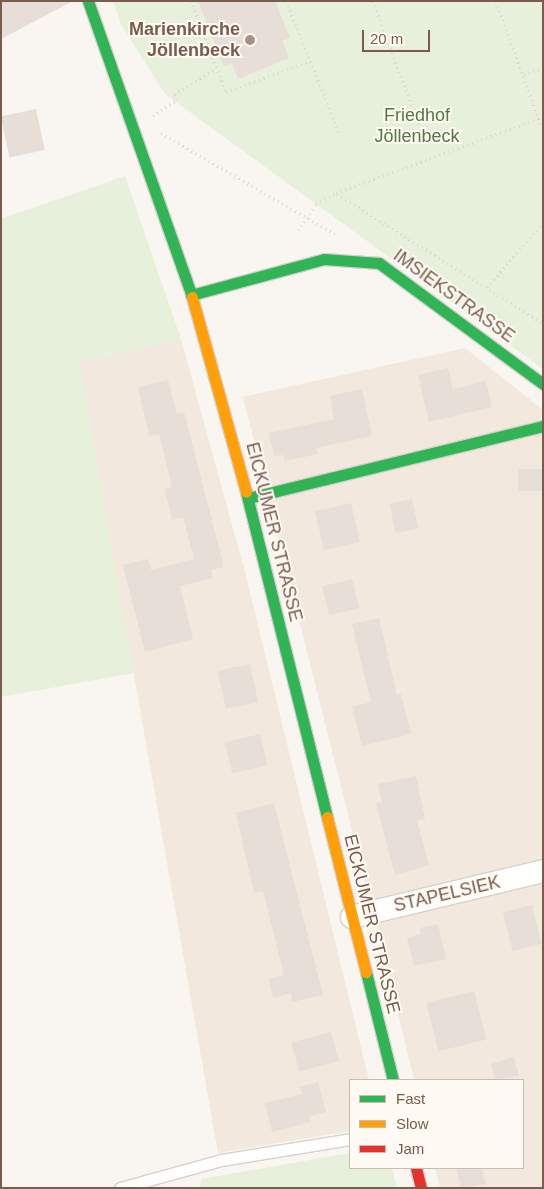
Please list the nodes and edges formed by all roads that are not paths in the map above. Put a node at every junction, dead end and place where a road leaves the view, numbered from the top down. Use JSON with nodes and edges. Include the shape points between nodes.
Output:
{"nodes":[{"id":1,"x":88,"y":1,"type":"edge"},
{"id":2,"x":191,"y":295,"type":"junction"},
{"id":3,"x":543,"y":384,"type":"edge"},
{"id":4,"x":543,"y":426,"type":"edge"},
{"id":5,"x":248,"y":498,"type":"junction"},
{"id":6,"x":543,"y":871,"type":"edge"},
{"id":7,"x":352,"y":917,"type":"junction"},
{"id":8,"x":393,"y":1079,"type":"edge"},
{"id":9,"x":349,"y":1139,"type":"edge"},
{"id":10,"x":416,"y":1169,"type":"edge"},
{"id":11,"x":120,"y":1188,"type":"edge"},
{"id":12,"x":421,"y":1188,"type":"edge"}],
"edges":[{"from":1,"to":2,"type":"main road","name":"EICKUMER STRASSE"},
{"from":2,"to":3,"type":"main road","name":"IMSIEKSTRASSE","via":[[324,259],[379,263]]},
{"from":2,"to":5,"type":"main road","name":"EICKUMER STRASSE"},
{"from":4,"to":5,"type":"main road"},
{"from":5,"to":7,"type":"main road","name":"EICKUMER STRASSE"},
{"from":6,"to":7,"type":"street","name":"STAPELSIEK"},
{"from":7,"to":8,"type":"main road","name":"EICKUMER STRASSE"},
{"from":9,"to":11,"type":"lane","via":[[221,1160]]},
{"from":10,"to":12,"type":"main road"}]}
